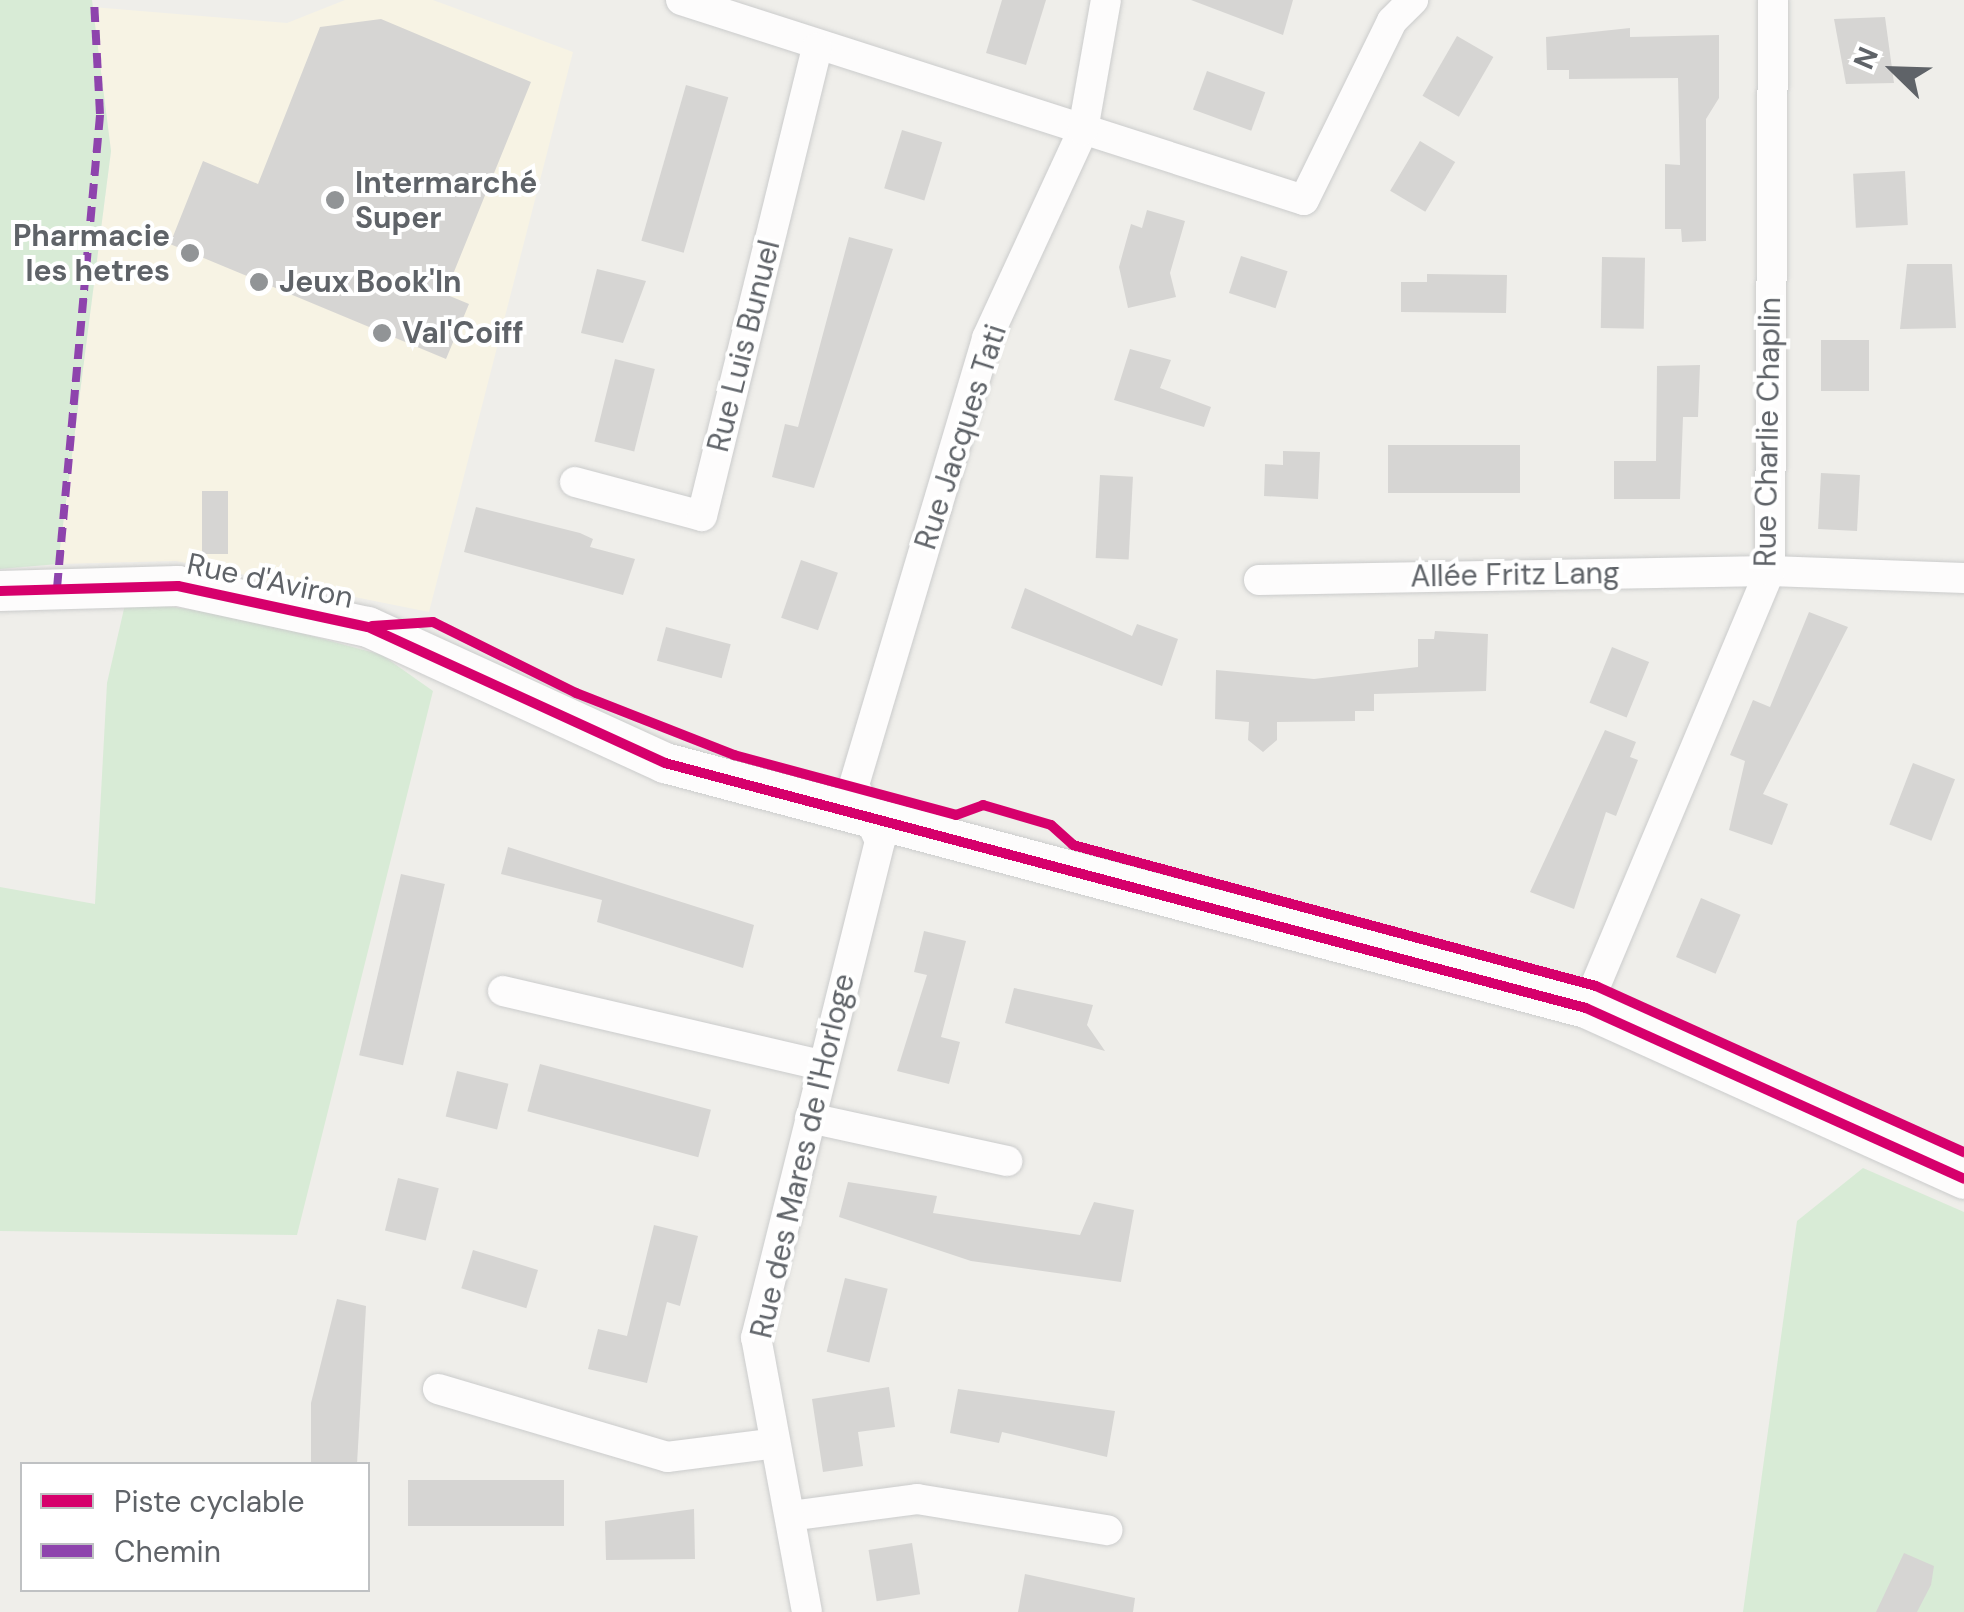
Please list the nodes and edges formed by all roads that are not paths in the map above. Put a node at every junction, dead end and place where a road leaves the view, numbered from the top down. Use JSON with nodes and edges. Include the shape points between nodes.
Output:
{"nodes":[{"id":1,"x":682,"y":0,"type":"edge"},
{"id":2,"x":1106,"y":0,"type":"edge"},
{"id":3,"x":1413,"y":0,"type":"edge"},
{"id":4,"x":1773,"y":0,"type":"edge"},
{"id":5,"x":817,"y":48,"type":"junction"},
{"id":6,"x":1083,"y":130,"type":"junction"},
{"id":7,"x":574,"y":482,"type":"dead end"},
{"id":8,"x":1770,"y":570,"type":"junction"},
{"id":9,"x":1964,"y":578,"type":"edge"},
{"id":10,"x":1259,"y":580,"type":"dead end"},
{"id":11,"x":14,"y":590,"type":"edge"},
{"id":12,"x":872,"y":820,"type":"junction"},
{"id":13,"x":502,"y":990,"type":"dead end"},
{"id":14,"x":1586,"y":1008,"type":"junction"},
{"id":15,"x":820,"y":1065,"type":"junction"},
{"id":16,"x":810,"y":1118,"type":"junction"},
{"id":17,"x":1008,"y":1161,"type":"dead end"},
{"id":18,"x":1964,"y":1179,"type":"edge"},
{"id":19,"x":438,"y":1389,"type":"dead end"},
{"id":20,"x":770,"y":1444,"type":"junction"},
{"id":21,"x":790,"y":1516,"type":"junction"},
{"id":22,"x":1106,"y":1530,"type":"dead end"},
{"id":23,"x":806,"y":1612,"type":"edge"}],
"edges":[{"from":1,"to":5,"type":"street"},
{"from":2,"to":6,"type":"street","name":"Rue Jacques Tati"},
{"from":3,"to":6,"type":"street","via":[[1392,20],[1304,200]]},
{"from":4,"to":8,"type":"street","name":"Rue Charlie Chaplin"},
{"from":5,"to":6,"type":"street"},
{"from":5,"to":7,"type":"street","name":"Rue Luis Bunuel","via":[[702,516]]},
{"from":6,"to":12,"type":"street","name":"Rue Jacques Tati","via":[[987,338],[857,773]]},
{"from":8,"to":9,"type":"street","name":"Allée Fritz Lang"},
{"from":8,"to":10,"type":"street","name":"Allée Fritz Lang"},
{"from":8,"to":14,"type":"street","name":"Rue Charlie Chaplin"},
{"from":11,"to":12,"type":"street","name":"Rue d'Aviron","via":[[126,582],[306,609],[368,627],[665,762]]},
{"from":12,"to":14,"type":"street","name":"Rue d'Aviron"},
{"from":12,"to":15,"type":"street","name":"Rue des Mares de l'Horloge","via":[[880,841]]},
{"from":13,"to":15,"type":"street"},
{"from":14,"to":18,"type":"street","name":"Rue d'Aviron"},
{"from":15,"to":16,"type":"street","name":"Rue des Mares de l'Horloge"},
{"from":16,"to":17,"type":"street"},
{"from":16,"to":20,"type":"street","name":"Rue des Mares de l'Horloge","via":[[756,1338]]},
{"from":19,"to":20,"type":"street","via":[[666,1456]]},
{"from":20,"to":21,"type":"street","name":"Rue des Mares de l'Horloge"},
{"from":21,"to":22,"type":"street","via":[[917,1499]]},
{"from":21,"to":23,"type":"street","name":"Rue des Mares de l'Horloge"}]}
